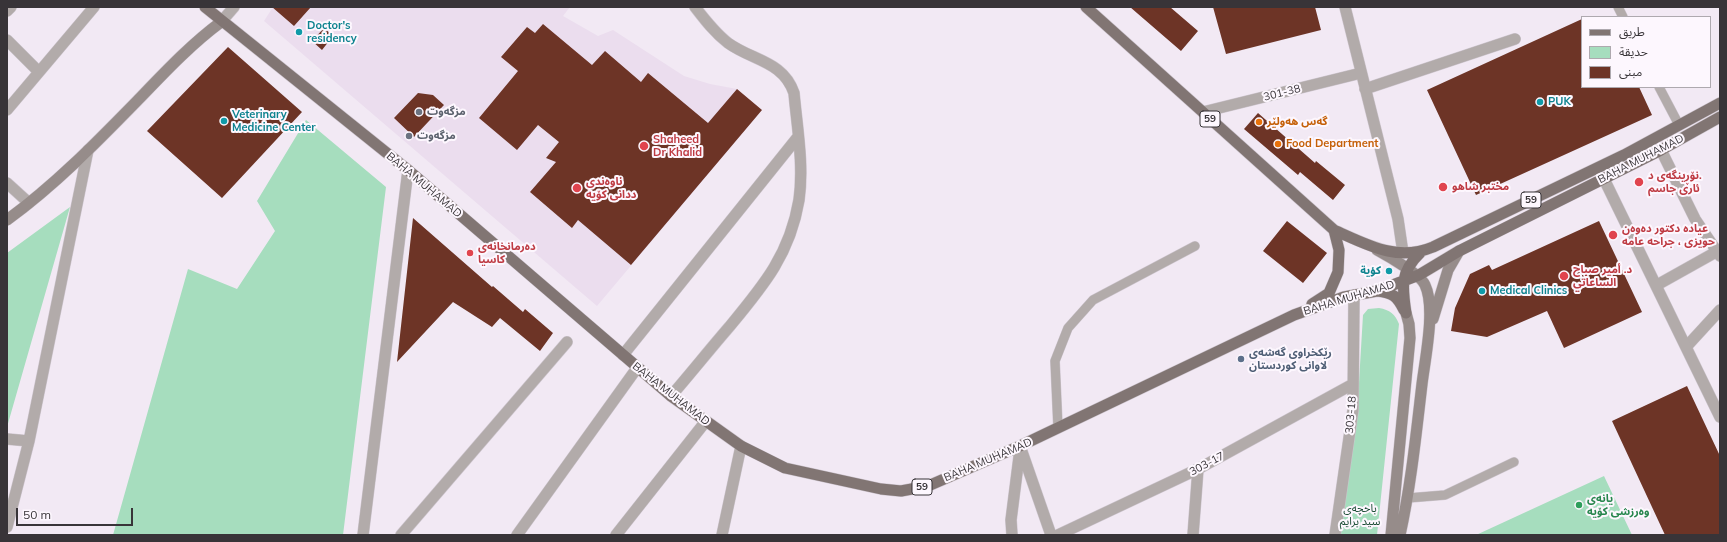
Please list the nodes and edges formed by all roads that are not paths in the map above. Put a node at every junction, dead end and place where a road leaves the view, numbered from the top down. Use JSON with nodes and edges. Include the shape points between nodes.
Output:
{"nodes":[{"id":1,"x":11,"y":7,"type":"edge"},
{"id":2,"x":94,"y":7,"type":"edge"},
{"id":3,"x":205,"y":7,"type":"edge"},
{"id":4,"x":234,"y":7,"type":"edge"},
{"id":5,"x":695,"y":7,"type":"edge"},
{"id":6,"x":1086,"y":7,"type":"edge"},
{"id":7,"x":1345,"y":7,"type":"edge"},
{"id":8,"x":1618,"y":7,"type":"edge"},
{"id":9,"x":7,"y":12,"type":"edge"},
{"id":10,"x":1622,"y":16,"type":"edge"},
{"id":11,"x":221,"y":22,"type":"junction"},
{"id":12,"x":1516,"y":39,"type":"dead end"},
{"id":13,"x":7,"y":40,"type":"edge"},
{"id":14,"x":38,"y":71,"type":"junction"},
{"id":15,"x":1361,"y":73,"type":"junction"},
{"id":16,"x":1660,"y":88,"type":"edge"},
{"id":17,"x":1365,"y":89,"type":"junction"},
{"id":18,"x":1720,"y":103,"type":"edge"},
{"id":19,"x":7,"y":110,"type":"edge"},
{"id":20,"x":1203,"y":112,"type":"junction"},
{"id":21,"x":1720,"y":117,"type":"edge"},
{"id":22,"x":1679,"y":125,"type":"junction"},
{"id":23,"x":797,"y":138,"type":"junction"},
{"id":24,"x":88,"y":150,"type":"junction"},
{"id":25,"x":1661,"y":150,"type":"junction"},
{"id":26,"x":408,"y":170,"type":"junction"},
{"id":27,"x":1604,"y":178,"type":"junction"},
{"id":28,"x":7,"y":184,"type":"edge"},
{"id":29,"x":29,"y":203,"type":"junction"},
{"id":30,"x":7,"y":220,"type":"edge"},
{"id":31,"x":1334,"y":230,"type":"junction"},
{"id":32,"x":1194,"y":246,"type":"dead end"},
{"id":33,"x":1371,"y":247,"type":"junction"},
{"id":34,"x":1433,"y":247,"type":"junction"},
{"id":35,"x":1420,"y":252,"type":"junction"},
{"id":36,"x":1458,"y":252,"type":"junction"},
{"id":37,"x":1402,"y":253,"type":"junction"},
{"id":38,"x":1718,"y":254,"type":"edge"},
{"id":39,"x":1442,"y":262,"type":"junction"},
{"id":40,"x":1412,"y":273,"type":"junction"},
{"id":41,"x":1403,"y":281,"type":"junction"},
{"id":42,"x":1657,"y":285,"type":"junction"},
{"id":43,"x":1377,"y":291,"type":"junction"},
{"id":44,"x":1354,"y":295,"type":"junction"},
{"id":45,"x":1720,"y":310,"type":"edge"},
{"id":46,"x":1406,"y":313,"type":"junction"},
{"id":47,"x":1294,"y":314,"type":"junction"},
{"id":48,"x":1428,"y":333,"type":"junction"},
{"id":49,"x":566,"y":342,"type":"dead end"},
{"id":50,"x":1687,"y":346,"type":"junction"},
{"id":51,"x":623,"y":356,"type":"junction"},
{"id":52,"x":637,"y":368,"type":"junction"},
{"id":53,"x":1353,"y":384,"type":"junction"},
{"id":54,"x":672,"y":396,"type":"junction"},
{"id":55,"x":1720,"y":417,"type":"edge"},
{"id":56,"x":706,"y":421,"type":"junction"},
{"id":57,"x":1058,"y":428,"type":"junction"},
{"id":58,"x":7,"y":439,"type":"edge"},
{"id":59,"x":29,"y":441,"type":"junction"},
{"id":60,"x":741,"y":446,"type":"junction"},
{"id":61,"x":1020,"y":446,"type":"junction"},
{"id":62,"x":1514,"y":462,"type":"dead end"},
{"id":63,"x":1198,"y":469,"type":"junction"},
{"id":64,"x":1408,"y":498,"type":"junction"},
{"id":65,"x":7,"y":527,"type":"edge"},
{"id":66,"x":364,"y":535,"type":"edge"},
{"id":67,"x":401,"y":535,"type":"edge"},
{"id":68,"x":518,"y":535,"type":"edge"},
{"id":69,"x":616,"y":535,"type":"edge"},
{"id":70,"x":722,"y":535,"type":"edge"},
{"id":71,"x":1012,"y":535,"type":"edge"},
{"id":72,"x":1051,"y":535,"type":"edge"},
{"id":73,"x":1058,"y":535,"type":"edge"},
{"id":74,"x":1193,"y":535,"type":"edge"},
{"id":75,"x":1335,"y":535,"type":"edge"},
{"id":76,"x":1391,"y":535,"type":"edge"},
{"id":77,"x":1400,"y":535,"type":"edge"}],
"edges":[{"from":1,"to":9,"type":"street"},
{"from":2,"to":14,"type":"street"},
{"from":3,"to":11,"type":"main road","name":"BAHA MUHAMAD","number":"59"},
{"from":4,"to":11,"type":"street"},
{"from":5,"to":23,"type":"street","via":[[711,28],[728,42],[777,68],[785,75],[794,93]]},
{"from":6,"to":20,"type":"main road","number":"59"},
{"from":7,"to":15,"type":"street"},
{"from":8,"to":10,"type":"lane"},
{"from":11,"to":24,"type":"main road","via":[[186,50]]},
{"from":11,"to":26,"type":"main road","name":"BAHA MUHAMAD","number":"59"},
{"from":12,"to":17,"type":"street"},
{"from":13,"to":14,"type":"street"},
{"from":14,"to":19,"type":"street"},
{"from":15,"to":17,"type":"street"},
{"from":15,"to":20,"type":"street","name":"301-38"},
{"from":16,"to":22,"type":"lane"},
{"from":17,"to":37,"type":"street","via":[[1398,219]]},
{"from":18,"to":22,"type":"main road","number":"59"},
{"from":20,"to":31,"type":"main road","number":"59"},
{"from":21,"to":25,"type":"main road","name":"BAHA MUHAMAD","number":"59"},
{"from":22,"to":34,"type":"main road","number":"59","via":[[1624,155]]},
{"from":23,"to":51,"type":"street"},
{"from":23,"to":54,"type":"street","via":[[799,198],[793,228],[781,257],[765,283]]},
{"from":24,"to":29,"type":"main road"},
{"from":24,"to":59,"type":"street"},
{"from":25,"to":27,"type":"main road","name":"BAHA MUHAMAD","number":"59"},
{"from":25,"to":38,"type":"street","via":[[1686,202]]},
{"from":26,"to":51,"type":"main road","name":"BAHA MUHAMAD","number":"59"},
{"from":26,"to":66,"type":"street"},
{"from":27,"to":36,"type":"main road","name":"BAHA MUHAMAD","number":"59"},
{"from":27,"to":42,"type":"street"},
{"from":28,"to":29,"type":"street"},
{"from":29,"to":30,"type":"main road"},
{"from":31,"to":33,"type":"main road","number":"59"},
{"from":31,"to":47,"type":"main road","via":[[1339,250],[1338,272],[1329,293]]},
{"from":32,"to":57,"type":"lane","via":[[1093,300],[1068,328],[1055,361]]},
{"from":33,"to":37,"type":"main road","number":"59"},
{"from":33,"to":40,"type":"main road"},
{"from":34,"to":35,"type":"main road","number":"59"},
{"from":34,"to":39,"type":"main road","via":[[1430,254],[1433,259]]},
{"from":35,"to":37,"type":"main road","number":"59"},
{"from":35,"to":40,"type":"main road","via":[[1410,262]]},
{"from":36,"to":39,"type":"main road","name":"BAHA MUHAMAD","number":"59"},
{"from":36,"to":48,"type":"main road","via":[[1448,270]]},
{"from":38,"to":42,"type":"street"},
{"from":39,"to":40,"type":"main road","name":"BAHA MUHAMAD","number":"59"},
{"from":40,"to":41,"type":"main road","name":"BAHA MUHAMAD","number":"59"},
{"from":40,"to":48,"type":"main road","via":[[1424,283],[1430,295]]},
{"from":41,"to":43,"type":"main road","name":"BAHA MUHAMAD","number":"59"},
{"from":41,"to":46,"type":"main road"},
{"from":42,"to":50,"type":"street"},
{"from":43,"to":44,"type":"main road","name":"BAHA MUHAMAD","number":"59"},
{"from":43,"to":46,"type":"main road","via":[[1391,293]]},
{"from":44,"to":47,"type":"main road","name":"BAHA MUHAMAD","number":"59"},
{"from":44,"to":53,"type":"street","name":"303-18"},
{"from":45,"to":50,"type":"street"},
{"from":46,"to":76,"type":"main road","via":[[1410,338]]},
{"from":47,"to":57,"type":"main road","name":"BAHA MUHAMAD","number":"59"},
{"from":48,"to":64,"type":"main road"},
{"from":49,"to":67,"type":"street"},
{"from":50,"to":55,"type":"street"},
{"from":51,"to":52,"type":"main road","name":"BAHA MUHAMAD","number":"59"},
{"from":52,"to":54,"type":"main road","name":"BAHA MUHAMAD","number":"59"},
{"from":52,"to":68,"type":"street"},
{"from":53,"to":63,"type":"street","name":"303-17"},
{"from":53,"to":75,"type":"street","name":"303-18","via":[[1353,410]]},
{"from":54,"to":56,"type":"main road","name":"BAHA MUHAMAD","number":"59"},
{"from":56,"to":60,"type":"main road","name":"BAHA MUHAMAD","number":"59"},
{"from":56,"to":69,"type":"street"},
{"from":57,"to":61,"type":"main road","name":"BAHA MUHAMAD","number":"59"},
{"from":58,"to":59,"type":"street"},
{"from":59,"to":65,"type":"street"},
{"from":60,"to":61,"type":"main road","name":"BAHA MUHAMAD","number":"59","via":[[786,468],[901,491],[928,486]]},
{"from":60,"to":70,"type":"street"},
{"from":61,"to":71,"type":"street","via":[[1011,520]]},
{"from":61,"to":72,"type":"street"},
{"from":62,"to":64,"type":"lane","via":[[1445,495]]},
{"from":63,"to":73,"type":"street","name":"303-17"},
{"from":63,"to":74,"type":"street"},
{"from":64,"to":77,"type":"main road"}]}
